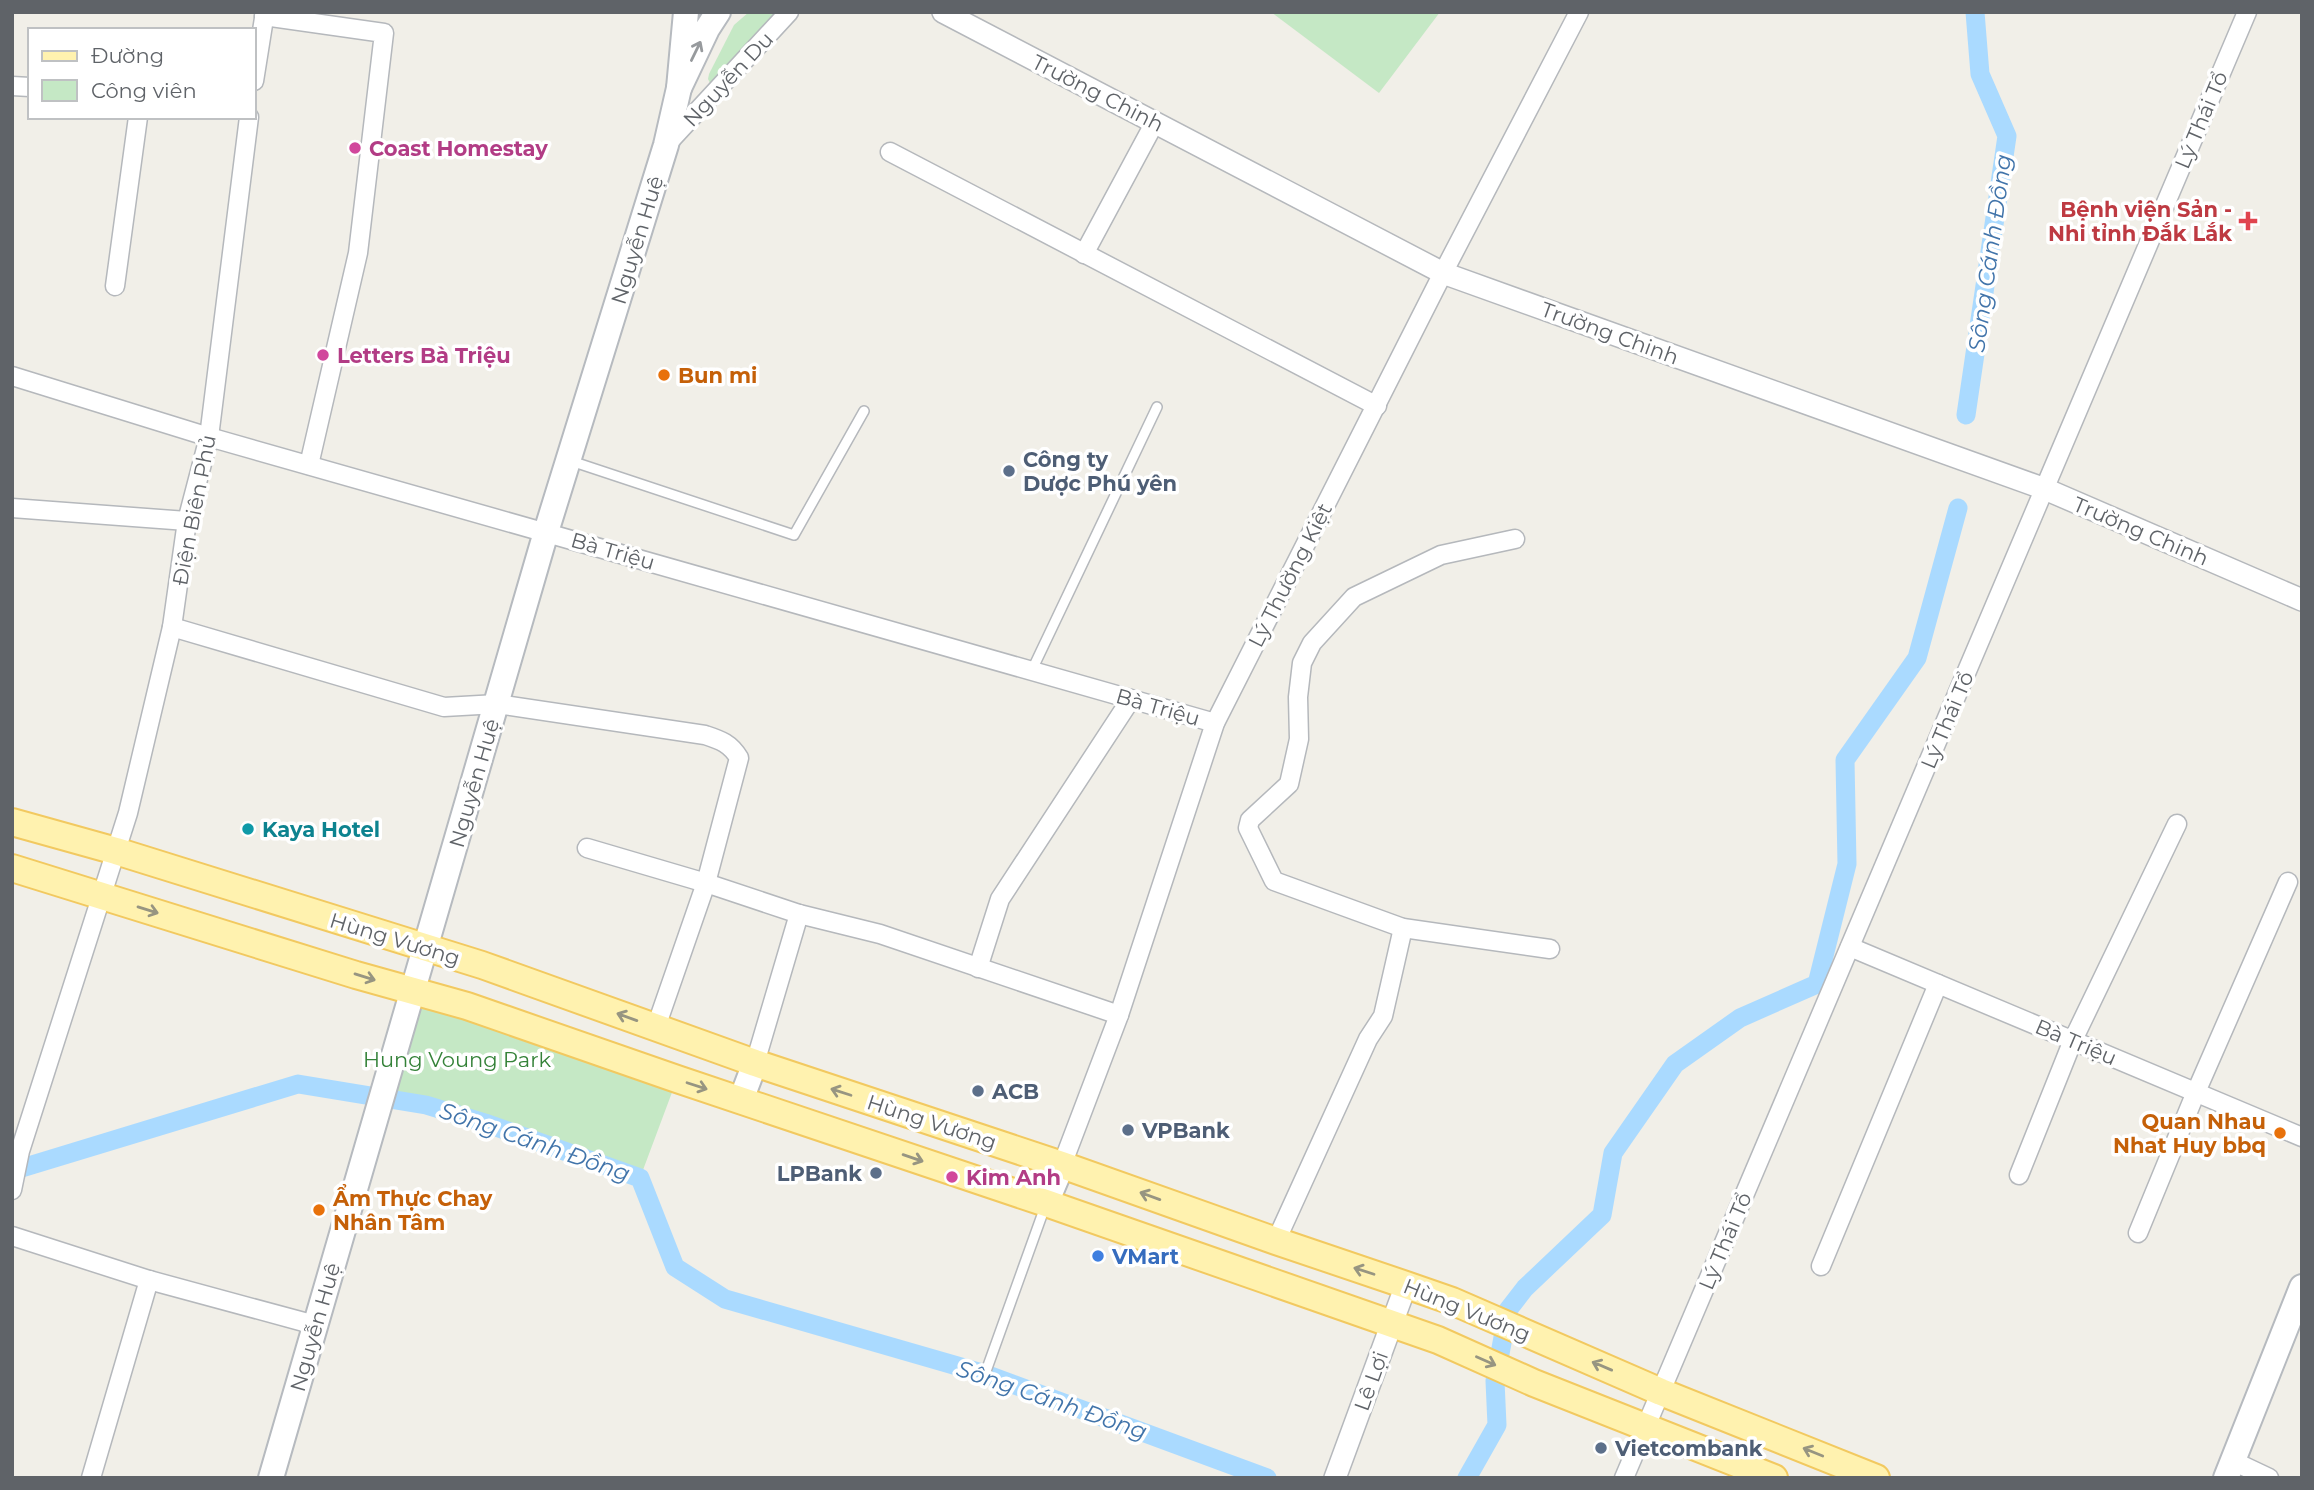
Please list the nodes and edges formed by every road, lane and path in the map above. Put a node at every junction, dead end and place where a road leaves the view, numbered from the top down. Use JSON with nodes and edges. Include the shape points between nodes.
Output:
{"nodes":[{"id":1,"x":686,"y":12,"type":"edge"},
{"id":2,"x":718,"y":12,"type":"edge"},
{"id":3,"x":789,"y":12,"type":"edge"},
{"id":4,"x":943,"y":12,"type":"edge"},
{"id":5,"x":1579,"y":12,"type":"edge"},
{"id":6,"x":2247,"y":12,"type":"edge"},
{"id":7,"x":265,"y":14,"type":"edge"},
{"id":8,"x":256,"y":69,"type":"edge"},
{"id":9,"x":679,"y":88,"type":"junction"},
{"id":10,"x":138,"y":119,"type":"edge"},
{"id":11,"x":249,"y":119,"type":"edge"},
{"id":12,"x":1154,"y":122,"type":"junction"},
{"id":13,"x":667,"y":145,"type":"junction"},
{"id":14,"x":890,"y":152,"type":"dead end"},
{"id":15,"x":1084,"y":254,"type":"junction"},
{"id":16,"x":1443,"y":273,"type":"junction"},
{"id":17,"x":116,"y":286,"type":"dead end"},
{"id":18,"x":12,"y":376,"type":"edge"},
{"id":19,"x":1377,"y":405,"type":"junction"},
{"id":20,"x":1157,"y":407,"type":"dead end"},
{"id":21,"x":864,"y":411,"type":"dead end"},
{"id":22,"x":209,"y":438,"type":"junction"},
{"id":23,"x":569,"y":460,"type":"junction"},
{"id":24,"x":309,"y":466,"type":"junction"},
{"id":25,"x":2045,"y":489,"type":"junction"},
{"id":26,"x":12,"y":508,"type":"edge"},
{"id":27,"x":187,"y":522,"type":"junction"},
{"id":28,"x":546,"y":532,"type":"junction"},
{"id":29,"x":1516,"y":538,"type":"dead end"},
{"id":30,"x":2302,"y":600,"type":"edge"},
{"id":31,"x":172,"y":627,"type":"junction"},
{"id":32,"x":1032,"y":670,"type":"junction"},
{"id":33,"x":1131,"y":699,"type":"junction"},
{"id":34,"x":497,"y":704,"type":"junction"},
{"id":35,"x":1215,"y":723,"type":"junction"},
{"id":36,"x":12,"y":822,"type":"edge"},
{"id":37,"x":2177,"y":824,"type":"dead end"},
{"id":38,"x":587,"y":848,"type":"dead end"},
{"id":39,"x":116,"y":851,"type":"junction"},
{"id":40,"x":12,"y":868,"type":"edge"},
{"id":41,"x":2288,"y":882,"type":"dead end"},
{"id":42,"x":706,"y":883,"type":"junction"},
{"id":43,"x":101,"y":895,"type":"junction"},
{"id":44,"x":799,"y":914,"type":"junction"},
{"id":45,"x":1403,"y":928,"type":"junction"},
{"id":46,"x":1850,"y":947,"type":"junction"},
{"id":47,"x":1550,"y":948,"type":"dead end"},
{"id":48,"x":425,"y":949,"type":"junction"},
{"id":49,"x":978,"y":968,"type":"junction"},
{"id":50,"x":1938,"y":984,"type":"junction"},
{"id":51,"x":414,"y":992,"type":"junction"},
{"id":52,"x":1119,"y":1015,"type":"junction"},
{"id":53,"x":656,"y":1027,"type":"junction"},
{"id":54,"x":2073,"y":1040,"type":"junction"},
{"id":55,"x":755,"y":1063,"type":"junction"},
{"id":56,"x":2196,"y":1092,"type":"junction"},
{"id":57,"x":741,"y":1100,"type":"junction"},
{"id":58,"x":2302,"y":1137,"type":"edge"},
{"id":59,"x":1062,"y":1165,"type":"junction"},
{"id":60,"x":2019,"y":1175,"type":"dead end"},
{"id":61,"x":12,"y":1190,"type":"edge"},
{"id":62,"x":1046,"y":1203,"type":"junction"},
{"id":63,"x":2138,"y":1233,"type":"dead end"},
{"id":64,"x":12,"y":1236,"type":"edge"},
{"id":65,"x":1276,"y":1241,"type":"junction"},
{"id":66,"x":1821,"y":1266,"type":"dead end"},
{"id":67,"x":149,"y":1280,"type":"junction"},
{"id":68,"x":1406,"y":1285,"type":"junction"},
{"id":69,"x":2302,"y":1287,"type":"edge"},
{"id":70,"x":315,"y":1325,"type":"junction"},
{"id":71,"x":1391,"y":1325,"type":"junction"},
{"id":72,"x":985,"y":1374,"type":"dead end"},
{"id":73,"x":1661,"y":1392,"type":"junction"},
{"id":74,"x":1645,"y":1426,"type":"junction"},
{"id":75,"x":2230,"y":1469,"type":"edge"},
{"id":76,"x":1335,"y":1477,"type":"edge"},
{"id":77,"x":91,"y":1478,"type":"edge"},
{"id":78,"x":271,"y":1478,"type":"edge"},
{"id":79,"x":1624,"y":1478,"type":"edge"},
{"id":80,"x":1774,"y":1478,"type":"edge"},
{"id":81,"x":1876,"y":1478,"type":"edge"},
{"id":82,"x":2269,"y":1478,"type":"edge"}],
"edges":[{"from":1,"to":9,"type":"main road"},
{"from":9,"to":2,"type":"main road","one_way":true},
{"from":3,"to":13,"type":"street","name":"Nguyễn Du"},
{"from":4,"to":12,"type":"street","name":"Trường Chinh"},
{"from":5,"to":16,"type":"street","name":"Lý Thường Kiệt"},
{"from":6,"to":25,"type":"street","name":"Lý Thái Tổ"},
{"from":7,"to":8,"type":"street"},
{"from":7,"to":24,"type":"street","via":[[384,33],[358,253]]},
{"from":9,"to":13,"type":"main road","name":"Nguyễn Huệ"},
{"from":10,"to":17,"type":"street"},
{"from":11,"to":22,"type":"street","name":"Điện Biên Phủ"},
{"from":12,"to":15,"type":"street"},
{"from":12,"to":16,"type":"street","name":"Trường Chinh"},
{"from":13,"to":23,"type":"main road","name":"Nguyễn Huệ"},
{"from":14,"to":15,"type":"street"},
{"from":15,"to":19,"type":"street"},
{"from":16,"to":19,"type":"street","name":"Lý Thường Kiệt"},
{"from":16,"to":25,"type":"street","name":"Trường Chinh"},
{"from":18,"to":22,"type":"street","name":"Bà Triệu"},
{"from":19,"to":35,"type":"street","name":"Lý Thường Kiệt"},
{"from":20,"to":32,"type":"lane"},
{"from":21,"to":23,"type":"lane","via":[[794,535]]},
{"from":22,"to":24,"type":"street","name":"Bà Triệu"},
{"from":22,"to":27,"type":"street","name":"Điện Biên Phủ"},
{"from":23,"to":28,"type":"main road","name":"Nguyễn Huệ"},
{"from":24,"to":28,"type":"street","name":"Bà Triệu"},
{"from":25,"to":30,"type":"street","name":"Trường Chinh"},
{"from":25,"to":46,"type":"street","name":"Lý Thái Tổ"},
{"from":26,"to":27,"type":"street"},
{"from":27,"to":31,"type":"street","name":"Điện Biên Phủ"},
{"from":28,"to":32,"type":"street","name":"Bà Triệu"},
{"from":28,"to":34,"type":"main road","name":"Nguyễn Huệ"},
{"from":29,"to":45,"type":"street","via":[[1441,555],[1354,597],[1312,643],[1302,663],[1299,739],[1289,784],[1250,820],[1248,828],[1274,881]]},
{"from":31,"to":34,"type":"street","via":[[444,707]]},
{"from":31,"to":39,"type":"street","name":"Điện Biên Phủ"},
{"from":32,"to":33,"type":"street","name":"Bà Triệu"},
{"from":33,"to":35,"type":"street","name":"Bà Triệu"},
{"from":33,"to":49,"type":"street","via":[[1000,899]]},
{"from":34,"to":42,"type":"street","via":[[705,736],[733,747],[739,758]]},
{"from":34,"to":48,"type":"main road","name":"Nguyễn Huệ"},
{"from":35,"to":52,"type":"street","name":"Lý Thường Kiệt"},
{"from":36,"to":39,"type":"main road","name":"Hùng Vương"},
{"from":37,"to":54,"type":"street"},
{"from":38,"to":42,"type":"street"},
{"from":39,"to":43,"type":"street","name":"Điện Biên Phủ"},
{"from":39,"to":48,"type":"main road","name":"Hùng Vương"},
{"from":40,"to":43,"type":"main road","name":"Hùng Vương"},
{"from":41,"to":56,"type":"street"},
{"from":42,"to":44,"type":"street"},
{"from":42,"to":53,"type":"street"},
{"from":43,"to":51,"type":"main road","name":"Hùng Vương","one_way":true},
{"from":43,"to":61,"type":"street","name":"Điện Biên Phủ","via":[[20,1151]]},
{"from":44,"to":49,"type":"street","via":[[880,934]]},
{"from":44,"to":55,"type":"street"},
{"from":45,"to":47,"type":"street"},
{"from":45,"to":65,"type":"street","via":[[1383,1016],[1368,1039]]},
{"from":46,"to":50,"type":"street","name":"Bà Triệu"},
{"from":46,"to":73,"type":"street","name":"Lý Thái Tổ"},
{"from":48,"to":51,"type":"main road","name":"Nguyễn Huệ"},
{"from":53,"to":48,"type":"main road","name":"Hùng Vương","one_way":true},
{"from":49,"to":52,"type":"street"},
{"from":50,"to":54,"type":"street","name":"Bà Triệu"},
{"from":50,"to":66,"type":"street"},
{"from":51,"to":57,"type":"main road","name":"Hùng Vương","one_way":true},
{"from":51,"to":70,"type":"main road","name":"Nguyễn Huệ"},
{"from":52,"to":59,"type":"street","name":"Lý Thường Kiệt"},
{"from":53,"to":55,"type":"main road","name":"Hùng Vương"},
{"from":54,"to":56,"type":"street","name":"Bà Triệu"},
{"from":54,"to":60,"type":"street"},
{"from":55,"to":57,"type":"main road"},
{"from":59,"to":55,"type":"main road","name":"Hùng Vương","one_way":true},
{"from":56,"to":58,"type":"street","name":"Bà Triệu"},
{"from":56,"to":63,"type":"street"},
{"from":57,"to":62,"type":"main road","name":"Hùng Vương","one_way":true},
{"from":59,"to":62,"type":"main road"},
{"from":65,"to":59,"type":"main road","name":"Hùng Vương","one_way":true},
{"from":62,"to":71,"type":"main road","name":"Hùng Vương"},
{"from":62,"to":72,"type":"lane"},
{"from":64,"to":67,"type":"street"},
{"from":68,"to":65,"type":"main road","name":"Hùng Vương","one_way":true},
{"from":67,"to":70,"type":"street"},
{"from":67,"to":77,"type":"street"},
{"from":68,"to":71,"type":"street","name":"Lê Lợi"},
{"from":73,"to":68,"type":"main road","name":"Hùng Vương","one_way":true},
{"from":69,"to":75,"type":"main road"},
{"from":70,"to":78,"type":"main road","name":"Nguyễn Huệ"},
{"from":71,"to":74,"type":"main road","name":"Hùng Vương","one_way":true},
{"from":71,"to":76,"type":"street","name":"Lê Lợi"},
{"from":73,"to":74,"type":"street","name":"Lý Thái Tổ"},
{"from":81,"to":73,"type":"main road","name":"Hùng Vương","one_way":true},
{"from":74,"to":79,"type":"street","name":"Lý Thái Tổ"},
{"from":74,"to":80,"type":"main road","name":"Hùng Vương"},
{"from":75,"to":82,"type":"street"}]}
